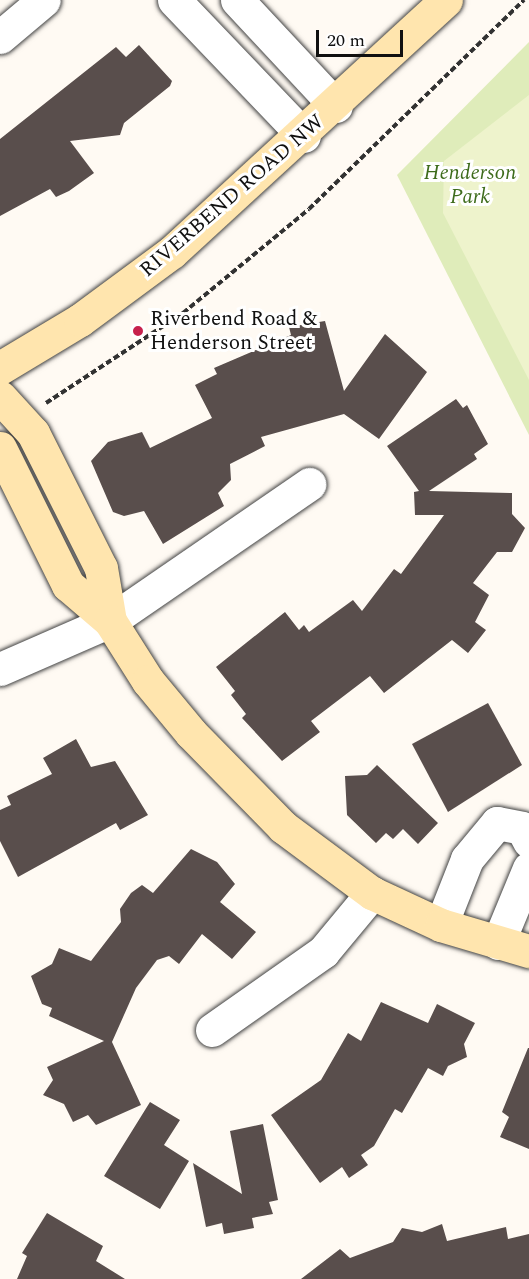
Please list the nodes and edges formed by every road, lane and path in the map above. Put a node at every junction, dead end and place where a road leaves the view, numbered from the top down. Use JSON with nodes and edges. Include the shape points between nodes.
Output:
{"nodes":[{"id":1,"x":44,"y":0,"type":"edge"},
{"id":2,"x":174,"y":0,"type":"edge"},
{"id":3,"x":237,"y":0,"type":"edge"},
{"id":4,"x":446,"y":0,"type":"edge"},
{"id":5,"x":524,"y":0,"type":"edge"},
{"id":6,"x":0,"y":37,"type":"edge"},
{"id":7,"x":336,"y":106,"type":"junction"},
{"id":8,"x":304,"y":136,"type":"junction"},
{"id":9,"x":0,"y":368,"type":"edge"},
{"id":10,"x":9,"y":407,"type":"edge"},
{"id":11,"x":0,"y":448,"type":"edge"},
{"id":12,"x":309,"y":484,"type":"dead end"},
{"id":13,"x":111,"y":621,"type":"junction"},
{"id":14,"x":0,"y":669,"type":"edge"},
{"id":15,"x":529,"y":841,"type":"edge"},
{"id":16,"x":529,"y":868,"type":"edge"},
{"id":17,"x":372,"y":893,"type":"junction"},
{"id":18,"x":441,"y":925,"type":"junction"},
{"id":19,"x":514,"y":947,"type":"edge"},
{"id":20,"x":212,"y":1030,"type":"dead end"}],
"edges":[{"from":1,"to":6,"type":"street"},
{"from":2,"to":8,"type":"street"},
{"from":3,"to":7,"type":"street"},
{"from":4,"to":7,"type":"street","name":"RIVERBEND ROAD NW"},
{"from":5,"to":10,"type":"path","via":[[309,209],[183,313],[82,384]]},
{"from":7,"to":8,"type":"street","name":"RIVERBEND ROAD NW"},
{"from":8,"to":9,"type":"street","name":"RIVERBEND ROAD NW","via":[[172,252],[80,320]]},
{"from":10,"to":13,"type":"street","via":[[33,433],[101,568]]},
{"from":11,"to":13,"type":"street","via":[[68,585]]},
{"from":12,"to":13,"type":"street"},
{"from":13,"to":14,"type":"street"},
{"from":13,"to":17,"type":"street","via":[[148,681],[191,733],[283,827]]},
{"from":15,"to":18,"type":"street","via":[[522,828],[497,823],[467,859]]},
{"from":16,"to":19,"type":"street"},
{"from":17,"to":18,"type":"street"},
{"from":17,"to":20,"type":"street","via":[[323,952]]},
{"from":18,"to":19,"type":"street"}]}
